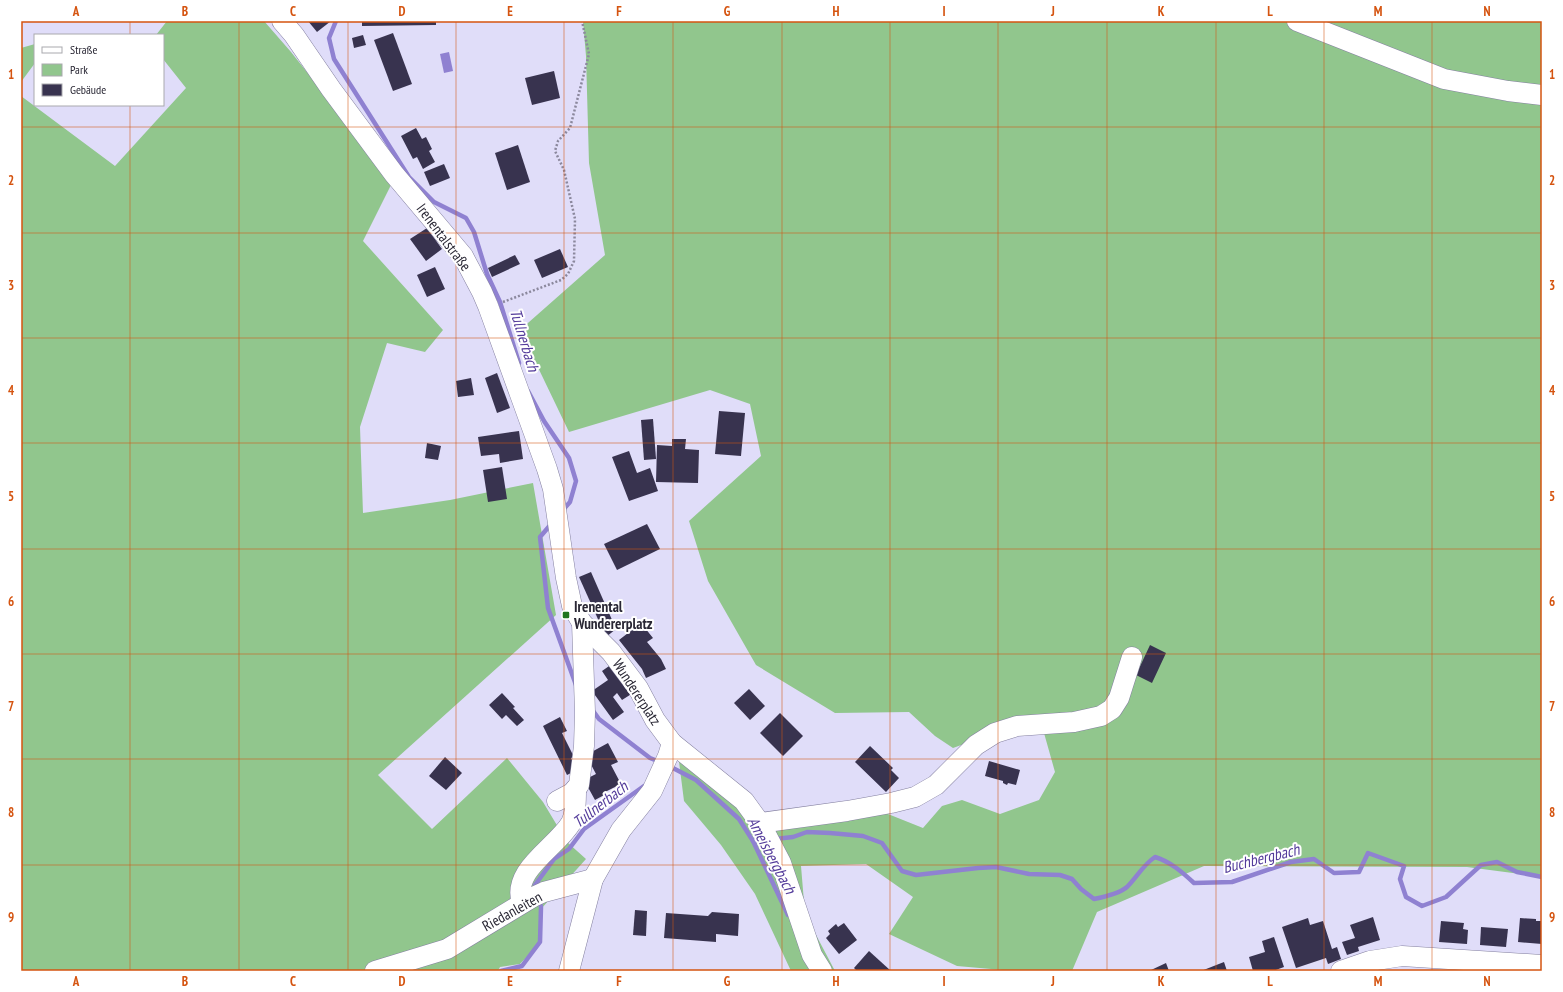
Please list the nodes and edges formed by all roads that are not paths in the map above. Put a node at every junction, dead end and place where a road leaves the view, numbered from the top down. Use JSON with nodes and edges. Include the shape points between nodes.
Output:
{"nodes":[{"id":1,"x":282,"y":21,"type":"edge"},
{"id":2,"x":1297,"y":21,"type":"edge"},
{"id":3,"x":1542,"y":95,"type":"edge"},
{"id":4,"x":559,"y":533,"type":"joint"},
{"id":5,"x":582,"y":624,"type":"junction"},
{"id":6,"x":1132,"y":657,"type":"dead end"},
{"id":7,"x":670,"y":750,"type":"junction"},
{"id":8,"x":576,"y":789,"type":"junction"},
{"id":9,"x":557,"y":801,"type":"dead end"},
{"id":10,"x":766,"y":834,"type":"junction"},
{"id":11,"x":593,"y":879,"type":"junction"},
{"id":12,"x":533,"y":897,"type":"junction"},
{"id":13,"x":1542,"y":965,"type":"edge"},
{"id":14,"x":375,"y":971,"type":"edge"},
{"id":15,"x":569,"y":971,"type":"edge"},
{"id":16,"x":822,"y":971,"type":"edge"},
{"id":17,"x":1341,"y":971,"type":"edge"}],
"edges":[{"from":1,"to":4,"type":"street","name":"Irenentalstraße","via":[[394,174],[462,256],[482,292],[547,470],[556,506]]},
{"from":2,"to":3,"type":"street","via":[[1444,79]]},
{"from":4,"to":5,"type":"street","name":"Wundererplatz","via":[[572,606]]},
{"from":5,"to":7,"type":"street","name":"Wundererplatz","via":[[616,658],[638,688]]},
{"from":5,"to":8,"type":"street","via":[[584,746],[579,785]]},
{"from":6,"to":10,"type":"street","via":[[1119,698],[1112,709],[1101,716],[1074,722],[1017,726],[995,733],[976,745],[936,785],[915,797],[847,811]]},
{"from":7,"to":10,"type":"street","via":[[744,801]]},
{"from":7,"to":11,"type":"street","via":[[652,791],[621,830]]},
{"from":8,"to":9,"type":"street"},
{"from":8,"to":12,"type":"street","via":[[576,806],[572,821],[560,838],[535,861],[521,882],[519,895]]},
{"from":10,"to":16,"type":"street","via":[[781,863],[812,955]]},
{"from":11,"to":12,"type":"street","name":"Riedanleiten"},
{"from":11,"to":15,"type":"street"},
{"from":12,"to":14,"type":"street","name":"Riedanleiten","via":[[447,949]]},
{"from":13,"to":17,"type":"street","via":[[1402,956],[1370,961]]}]}
